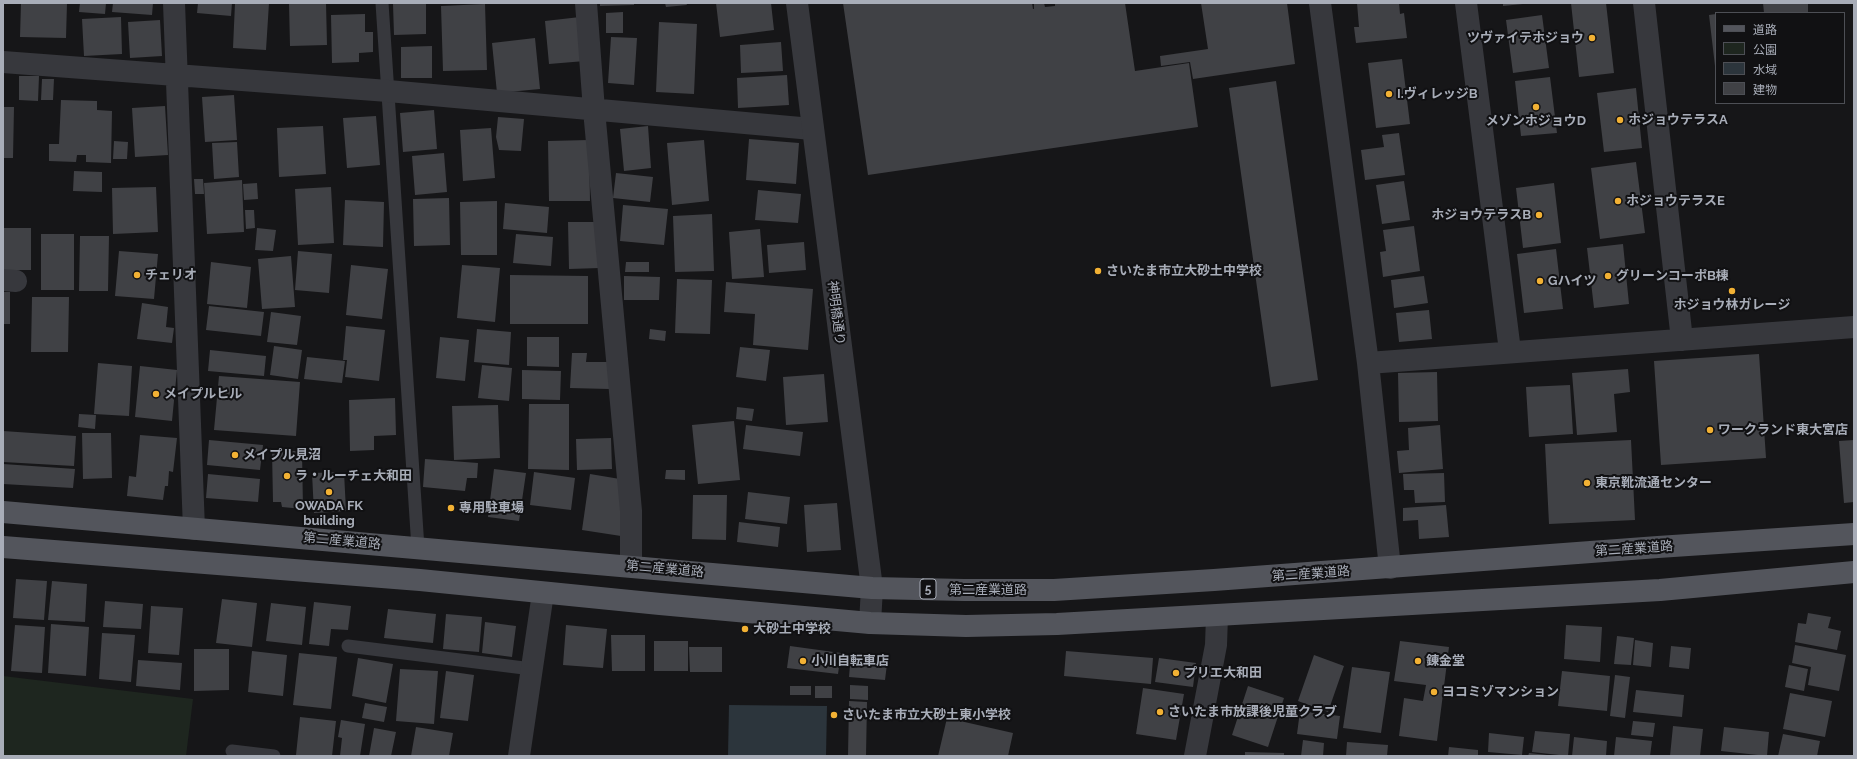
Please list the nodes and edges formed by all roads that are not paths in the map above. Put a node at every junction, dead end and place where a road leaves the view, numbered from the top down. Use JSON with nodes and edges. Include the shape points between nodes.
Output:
{"nodes":[{"id":1,"x":174,"y":3,"type":"edge"},
{"id":2,"x":382,"y":3,"type":"edge"},
{"id":3,"x":586,"y":3,"type":"edge"},
{"id":4,"x":796,"y":3,"type":"edge"},
{"id":5,"x":1320,"y":3,"type":"edge"},
{"id":6,"x":1466,"y":3,"type":"edge"},
{"id":7,"x":1644,"y":3,"type":"edge"},
{"id":8,"x":3,"y":62,"type":"edge"},
{"id":9,"x":176,"y":76,"type":"junction"},
{"id":10,"x":388,"y":91,"type":"junction"},
{"id":11,"x":594,"y":110,"type":"junction"},
{"id":12,"x":812,"y":129,"type":"junction"},
{"id":13,"x":1854,"y":327,"type":"edge"},
{"id":14,"x":1682,"y":340,"type":"junction"},
{"id":15,"x":1510,"y":351,"type":"junction"},
{"id":16,"x":1368,"y":363,"type":"junction"},
{"id":17,"x":3,"y":512,"type":"edge"},
{"id":18,"x":194,"y":529,"type":"junction"},
{"id":19,"x":1854,"y":534,"type":"edge"},
{"id":20,"x":3,"y":547,"type":"edge"},
{"id":21,"x":418,"y":548,"type":"junction"},
{"id":22,"x":631,"y":566,"type":"junction"},
{"id":23,"x":1390,"y":568,"type":"junction"},
{"id":24,"x":1854,"y":572,"type":"edge"},
{"id":25,"x":872,"y":588,"type":"junction"},
{"id":26,"x":543,"y":593,"type":"junction"},
{"id":27,"x":1217,"y":616,"type":"junction"},
{"id":28,"x":870,"y":623,"type":"junction"},
{"id":29,"x":348,"y":646,"type":"dead end"},
{"id":30,"x":532,"y":669,"type":"junction"},
{"id":31,"x":232,"y":751,"type":"dead end"},
{"id":32,"x":274,"y":756,"type":"edge"},
{"id":33,"x":519,"y":756,"type":"edge"},
{"id":34,"x":1195,"y":756,"type":"edge"}],
"edges":[{"from":1,"to":9,"type":"street"},
{"from":2,"to":10,"type":"lane"},
{"from":3,"to":11,"type":"street"},
{"from":4,"to":12,"type":"street","name":"神明橋通り"},
{"from":5,"to":16,"type":"street"},
{"from":6,"to":15,"type":"street"},
{"from":7,"to":14,"type":"street"},
{"from":8,"to":9,"type":"street"},
{"from":9,"to":10,"type":"street"},
{"from":9,"to":18,"type":"street"},
{"from":10,"to":11,"type":"street"},
{"from":10,"to":21,"type":"lane"},
{"from":11,"to":12,"type":"street"},
{"from":11,"to":22,"type":"street","via":[[631,510]]},
{"from":12,"to":25,"type":"street","name":"神明橋通り"},
{"from":13,"to":14,"type":"street"},
{"from":14,"to":15,"type":"street"},
{"from":15,"to":16,"type":"street"},
{"from":16,"to":23,"type":"street"},
{"from":17,"to":18,"type":"main road","name":"第二産業道路","number":"5"},
{"from":18,"to":21,"type":"main road","name":"第二産業道路","number":"5"},
{"from":19,"to":23,"type":"main road","name":"第二産業道路","number":"5"},
{"from":20,"to":26,"type":"main road","via":[[420,580]]},
{"from":21,"to":22,"type":"main road","name":"第二産業道路","number":"5"},
{"from":22,"to":25,"type":"main road","name":"第二産業道路","number":"5"},
{"from":23,"to":25,"type":"main road","name":"第二産業道路","number":"5","via":[[1054,590]]},
{"from":24,"to":27,"type":"main road","via":[[1660,590]]},
{"from":25,"to":28,"type":"street","name":"神明橋通り"},
{"from":26,"to":28,"type":"main road"},
{"from":26,"to":30,"type":"street"},
{"from":27,"to":28,"type":"main road","via":[[966,626]]},
{"from":27,"to":34,"type":"street","via":[[1216,645]]},
{"from":29,"to":30,"type":"lane"},
{"from":30,"to":33,"type":"street"},
{"from":31,"to":32,"type":"lane"}]}
